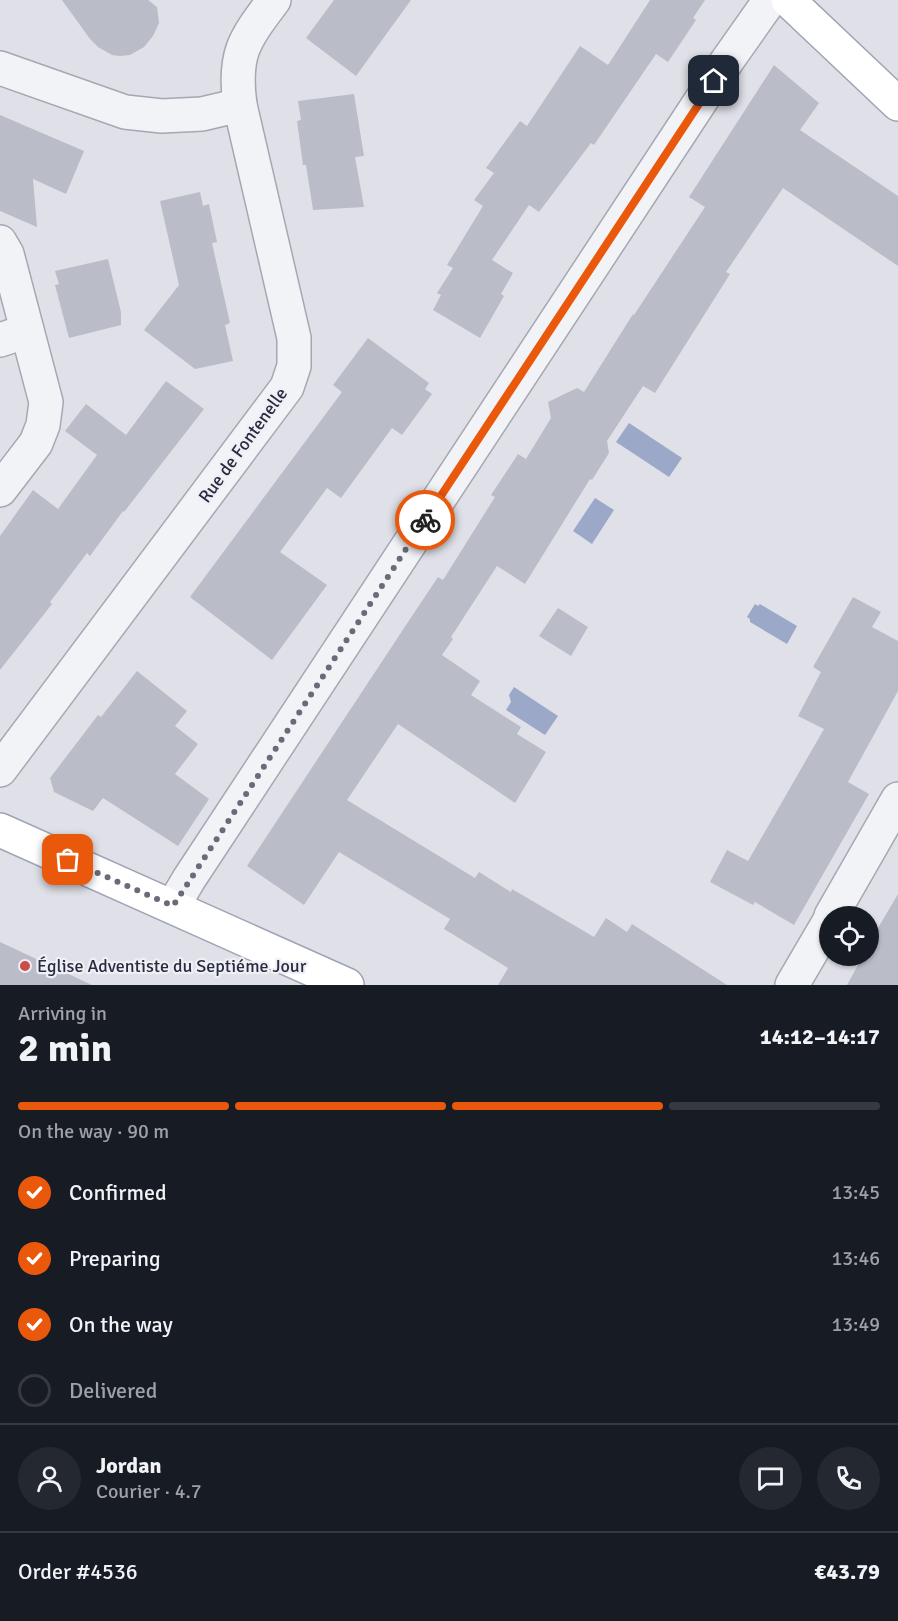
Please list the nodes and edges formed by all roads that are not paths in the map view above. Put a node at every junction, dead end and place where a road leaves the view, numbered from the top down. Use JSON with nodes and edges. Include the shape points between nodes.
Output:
{"nodes":[{"id":1,"x":274,"y":0,"type":"edge"},
{"id":2,"x":770,"y":0,"type":"edge"},
{"id":3,"x":788,"y":0,"type":"edge"},
{"id":4,"x":0,"y":68,"type":"edge"},
{"id":5,"x":898,"y":104,"type":"edge"},
{"id":6,"x":240,"y":105,"type":"junction"},
{"id":7,"x":0,"y":242,"type":"edge"},
{"id":8,"x":14,"y":335,"type":"edge"},
{"id":9,"x":0,"y":490,"type":"edge"},
{"id":10,"x":0,"y":770,"type":"edge"},
{"id":11,"x":898,"y":799,"type":"edge"},
{"id":12,"x":0,"y":830,"type":"edge"},
{"id":13,"x":173,"y":906,"type":"junction"},
{"id":14,"x":837,"y":906,"type":"edge"},
{"id":15,"x":819,"y":937,"type":"edge"},
{"id":16,"x":347,"y":985,"type":"edge"},
{"id":17,"x":792,"y":985,"type":"edge"}],
"edges":[{"from":1,"to":6,"type":"street","name":"Rue de Fontenelle","via":[[241,51],[236,78]]},
{"from":2,"to":13,"type":"street"},
{"from":3,"to":5,"type":"main road"},
{"from":4,"to":6,"type":"street","via":[[125,112],[162,116],[202,114]]},
{"from":6,"to":10,"type":"street","name":"Rue de Fontenelle","via":[[294,338],[294,366],[287,387]]},
{"from":7,"to":8,"type":"street","via":[[7,254]]},
{"from":8,"to":9,"type":"street","via":[[46,402],[36,443]]},
{"from":11,"to":14,"type":"street"},
{"from":12,"to":13,"type":"main road"},
{"from":13,"to":16,"type":"main road"},
{"from":15,"to":17,"type":"street"}]}
